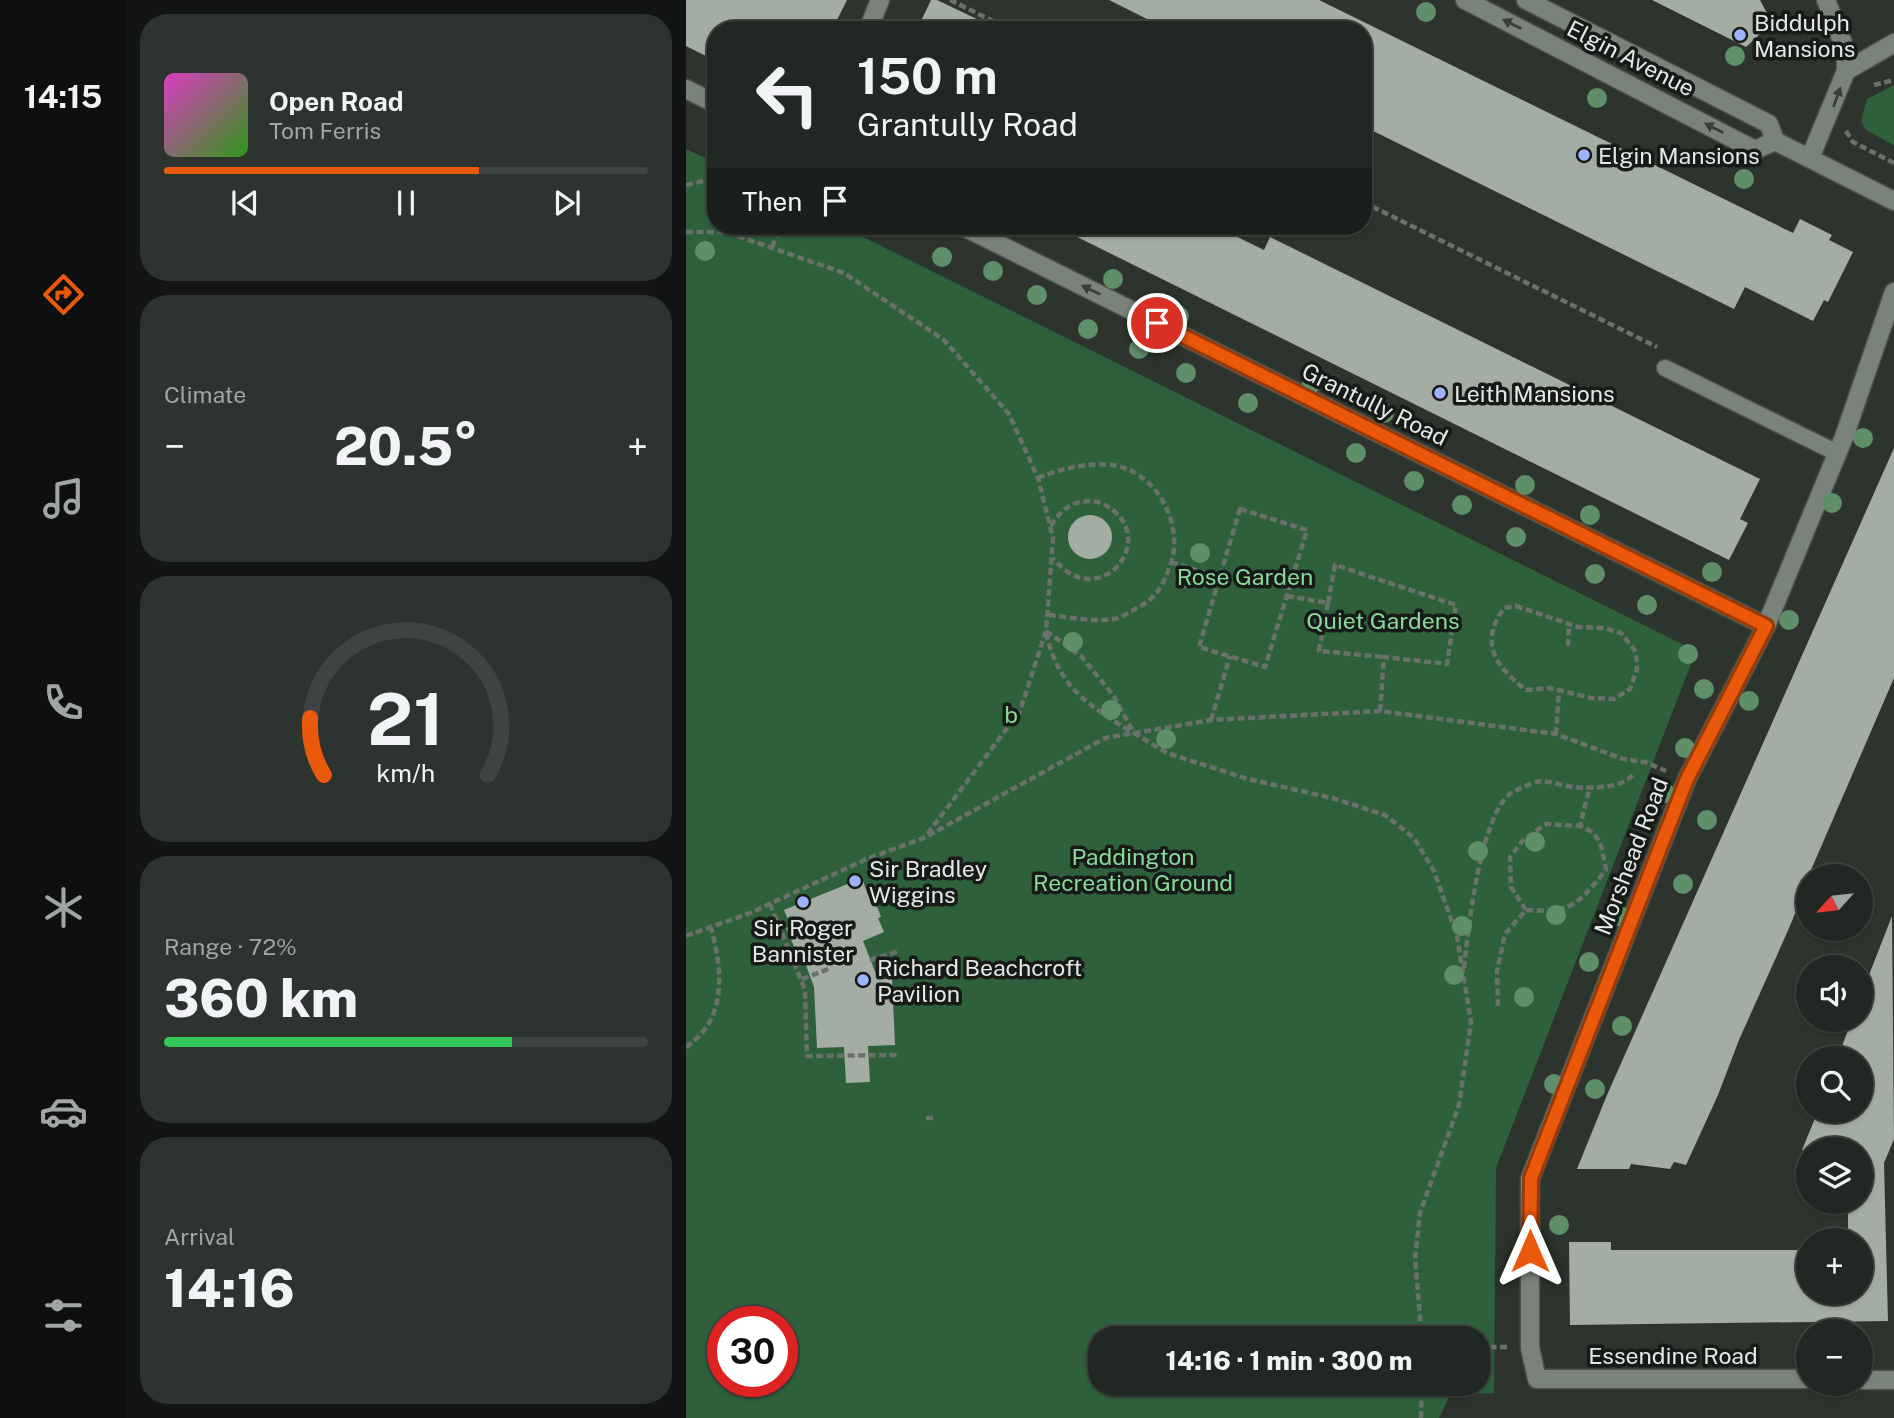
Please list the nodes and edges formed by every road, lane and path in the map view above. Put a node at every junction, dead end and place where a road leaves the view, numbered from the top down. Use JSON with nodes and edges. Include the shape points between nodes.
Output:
{"nodes":[{"id":1,"x":880,"y":0,"type":"edge"},
{"id":2,"x":950,"y":0,"type":"edge"},
{"id":3,"x":1465,"y":0,"type":"edge"},
{"id":4,"x":1526,"y":0,"type":"edge"},
{"id":5,"x":1826,"y":0,"type":"edge"},
{"id":6,"x":872,"y":21,"type":"edge"},
{"id":7,"x":993,"y":21,"type":"edge"},
{"id":8,"x":1894,"y":43,"type":"edge"},
{"id":9,"x":1846,"y":71,"type":"junction"},
{"id":10,"x":686,"y":89,"type":"edge"},
{"id":11,"x":707,"y":100,"type":"edge"},
{"id":12,"x":1843,"y":128,"type":"dead end"},
{"id":13,"x":1775,"y":141,"type":"junction"},
{"id":14,"x":1810,"y":158,"type":"junction"},
{"id":15,"x":1894,"y":163,"type":"edge"},
{"id":16,"x":707,"y":180,"type":"edge"},
{"id":17,"x":686,"y":185,"type":"edge"},
{"id":18,"x":1894,"y":201,"type":"edge"},
{"id":19,"x":1372,"y":206,"type":"edge"},
{"id":20,"x":686,"y":232,"type":"edge"},
{"id":21,"x":707,"y":232,"type":"edge"},
{"id":22,"x":735,"y":235,"type":"edge"},
{"id":23,"x":777,"y":235,"type":"edge"},
{"id":24,"x":980,"y":235,"type":"edge"},
{"id":25,"x":772,"y":247,"type":"junction"},
{"id":26,"x":1894,"y":292,"type":"edge"},
{"id":27,"x":1659,"y":348,"type":"dead end"},
{"id":28,"x":1665,"y":368,"type":"dead end"},
{"id":29,"x":1837,"y":453,"type":"junction"},
{"id":30,"x":1038,"y":478,"type":"junction"},
{"id":31,"x":1051,"y":527,"type":"junction"},
{"id":32,"x":1053,"y":558,"type":"junction"},
{"id":33,"x":1171,"y":562,"type":"junction"},
{"id":34,"x":1220,"y":578,"type":"junction"},
{"id":35,"x":1287,"y":596,"type":"junction"},
{"id":36,"x":1328,"y":603,"type":"junction"},
{"id":37,"x":1048,"y":615,"type":"junction"},
{"id":38,"x":1569,"y":624,"type":"junction"},
{"id":39,"x":1766,"y":626,"type":"junction"},
{"id":40,"x":1045,"y":631,"type":"junction"},
{"id":41,"x":1568,"y":646,"type":"dead end"},
{"id":42,"x":1230,"y":656,"type":"junction"},
{"id":43,"x":1384,"y":657,"type":"junction"},
{"id":44,"x":1559,"y":690,"type":"junction"},
{"id":45,"x":1380,"y":711,"type":"junction"},
{"id":46,"x":1211,"y":720,"type":"junction"},
{"id":47,"x":1134,"y":733,"type":"junction"},
{"id":48,"x":1556,"y":734,"type":"junction"},
{"id":49,"x":1645,"y":762,"type":"dead end"},
{"id":50,"x":1634,"y":773,"type":"dead end"},
{"id":51,"x":1590,"y":786,"type":"junction"},
{"id":52,"x":1580,"y":826,"type":"junction"},
{"id":53,"x":924,"y":838,"type":"junction"},
{"id":54,"x":770,"y":904,"type":"junction"},
{"id":55,"x":1526,"y":909,"type":"junction"},
{"id":56,"x":711,"y":928,"type":"junction"},
{"id":57,"x":686,"y":936,"type":"edge"},
{"id":58,"x":899,"y":951,"type":"dead end"},
{"id":59,"x":870,"y":960,"type":"dead end"},
{"id":60,"x":831,"y":968,"type":"dead end"},
{"id":61,"x":1463,"y":974,"type":"junction"},
{"id":62,"x":802,"y":979,"type":"junction"},
{"id":63,"x":1498,"y":1006,"type":"dead end"},
{"id":64,"x":686,"y":1047,"type":"edge"},
{"id":65,"x":899,"y":1055,"type":"dead end"},
{"id":66,"x":926,"y":1118,"type":"dead end"},
{"id":67,"x":934,"y":1118,"type":"dead end"},
{"id":68,"x":1421,"y":1326,"type":"edge"},
{"id":69,"x":1538,"y":1379,"type":"joint"},
{"id":70,"x":1796,"y":1379,"type":"edge"},
{"id":71,"x":1873,"y":1380,"type":"edge"},
{"id":72,"x":1894,"y":1380,"type":"edge"},
{"id":73,"x":1422,"y":1396,"type":"edge"},
{"id":74,"x":1421,"y":1418,"type":"edge"}],
"edges":[{"from":1,"to":6,"type":"street"},
{"from":2,"to":7,"type":"path"},
{"from":13,"to":3,"type":"street","name":"Elgin Avenue","one_way":true,"via":[[1755,150]]},
{"from":4,"to":13,"type":"street","name":"Elgin Avenue","via":[[1769,124]]},
{"from":5,"to":9,"type":"street","via":[[1846,51]]},
{"from":8,"to":9,"type":"street"},
{"from":14,"to":9,"type":"street","one_way":true},
{"from":10,"to":11,"type":"street"},
{"from":12,"to":15,"type":"path","via":[[1853,142]]},
{"from":13,"to":14,"type":"street","name":"Elgin Avenue"},
{"from":14,"to":18,"type":"street","name":"Elgin Avenue"},
{"from":16,"to":17,"type":"path"},
{"from":19,"to":27,"type":"path"},
{"from":20,"to":21,"type":"path"},
{"from":22,"to":25,"type":"path"},
{"from":23,"to":25,"type":"path"},
{"from":39,"to":24,"type":"street","name":"Grantully Road","one_way":true},
{"from":25,"to":30,"type":"path","via":[[844,273],[944,340],[1009,414]]},
{"from":26,"to":29,"type":"street","name":"Morshead Road"},
{"from":28,"to":29,"type":"lane"},
{"from":29,"to":39,"type":"street","name":"Morshead Road"},
{"from":30,"to":31,"type":"path"},
{"from":30,"to":33,"type":"path","via":[[1073,468],[1112,466],[1130,471],[1164,500],[1175,538]]},
{"from":31,"to":32,"type":"path"},
{"from":31,"to":32,"type":"path","via":[[1068,506],[1094,501],[1118,514],[1128,538],[1121,564],[1098,579],[1072,576]]},
{"from":32,"to":37,"type":"path"},
{"from":33,"to":34,"type":"path"},
{"from":33,"to":37,"type":"path","via":[[1160,592],[1114,619]]},
{"from":34,"to":35,"type":"path","via":[[1240,509],[1307,530]]},
{"from":34,"to":42,"type":"path","via":[[1199,647]]},
{"from":35,"to":36,"type":"path"},
{"from":35,"to":42,"type":"path","via":[[1265,667]]},
{"from":36,"to":43,"type":"path","via":[[1319,651]]},
{"from":36,"to":43,"type":"path","via":[[1335,565],[1456,605],[1447,664]]},
{"from":37,"to":40,"type":"path"},
{"from":38,"to":41,"type":"path"},
{"from":38,"to":44,"type":"path","via":[[1621,633],[1636,652],[1637,669],[1630,689],[1614,699]]},
{"from":38,"to":44,"type":"path","via":[[1516,606],[1504,608],[1493,624],[1490,642],[1497,662],[1526,690]]},
{"from":39,"to":69,"type":"street","name":"Morshead Road","via":[[1687,779],[1531,1178],[1530,1348]]},
{"from":40,"to":47,"type":"path","via":[[1081,656],[1113,695]]},
{"from":40,"to":47,"type":"path","via":[[1064,680],[1095,709]]},
{"from":40,"to":53,"type":"path","via":[[1020,711]]},
{"from":42,"to":46,"type":"path"},
{"from":43,"to":45,"type":"path"},
{"from":44,"to":48,"type":"path"},
{"from":45,"to":46,"type":"path"},
{"from":45,"to":48,"type":"path"},
{"from":46,"to":47,"type":"path"},
{"from":47,"to":53,"type":"path","via":[[1105,738]]},
{"from":47,"to":61,"type":"path","via":[[1167,753],[1385,815],[1414,838],[1434,871],[1457,936]]},
{"from":48,"to":49,"type":"path","via":[[1623,759]]},
{"from":50,"to":51,"type":"path","via":[[1624,782]]},
{"from":51,"to":52,"type":"path"},
{"from":51,"to":61,"type":"path","via":[[1538,781],[1510,794],[1497,814],[1482,856]]},
{"from":52,"to":55,"type":"path","via":[[1546,824],[1523,840],[1510,857],[1511,887]]},
{"from":52,"to":55,"type":"path","via":[[1601,841],[1606,870],[1581,900],[1562,910]]},
{"from":53,"to":54,"type":"path"},
{"from":54,"to":56,"type":"path"},
{"from":54,"to":62,"type":"path"},
{"from":55,"to":63,"type":"path","via":[[1505,934],[1497,971]]},
{"from":56,"to":57,"type":"path"},
{"from":56,"to":64,"type":"path","via":[[721,978],[715,1012],[699,1038]]},
{"from":58,"to":59,"type":"path"},
{"from":60,"to":62,"type":"path"},
{"from":61,"to":68,"type":"path","via":[[1471,1022],[1460,1105],[1420,1213],[1415,1259]]},
{"from":62,"to":65,"type":"path","via":[[807,1056]]},
{"from":66,"to":67,"type":"path"},
{"from":69,"to":70,"type":"street","name":"Essendine Road"},
{"from":71,"to":72,"type":"street"},
{"from":73,"to":74,"type":"path"}]}
